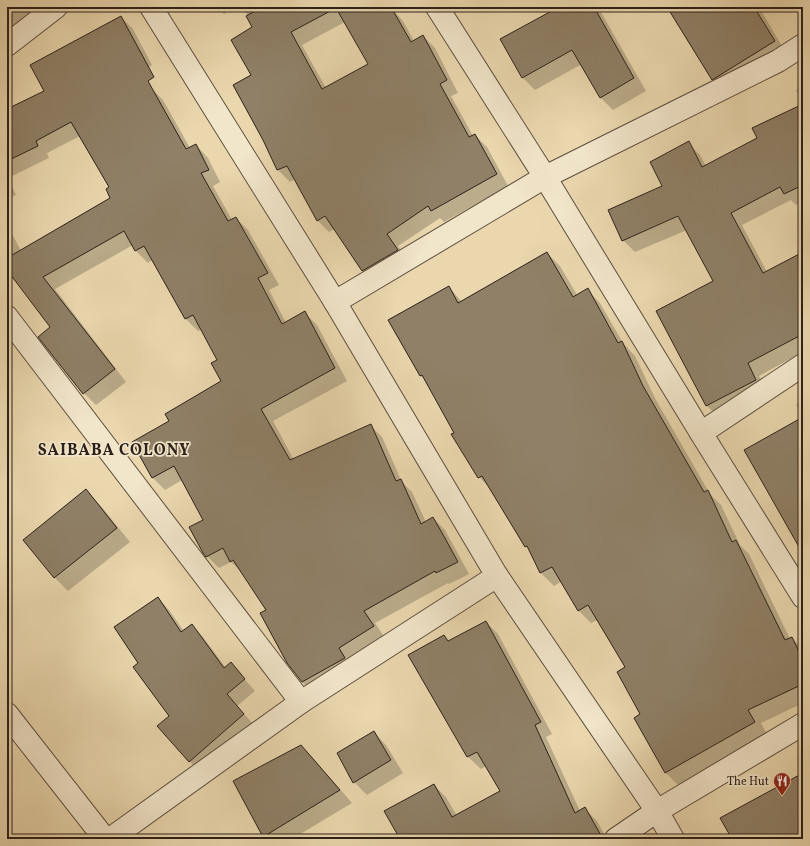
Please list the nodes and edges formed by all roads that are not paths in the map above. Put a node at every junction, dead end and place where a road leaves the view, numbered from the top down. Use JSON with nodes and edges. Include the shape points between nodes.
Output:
{"nodes":[{"id":1,"x":56,"y":7,"type":"edge"},
{"id":2,"x":151,"y":7,"type":"edge"},
{"id":3,"x":437,"y":7,"type":"edge"},
{"id":4,"x":7,"y":45,"type":"edge"},
{"id":5,"x":803,"y":45,"type":"edge"},
{"id":6,"x":545,"y":177,"type":"junction"},
{"id":7,"x":335,"y":302,"type":"junction"},
{"id":8,"x":7,"y":317,"type":"edge"},
{"id":9,"x":803,"y":365,"type":"edge"},
{"id":10,"x":701,"y":433,"type":"junction"},
{"id":11,"x":497,"y":576,"type":"junction"},
{"id":12,"x":803,"y":597,"type":"edge"},
{"id":13,"x":301,"y":702,"type":"junction"},
{"id":14,"x":7,"y":714,"type":"edge"},
{"id":15,"x":803,"y":724,"type":"edge"},
{"id":16,"x":658,"y":812,"type":"junction"},
{"id":17,"x":105,"y":839,"type":"edge"},
{"id":18,"x":110,"y":839,"type":"edge"},
{"id":19,"x":616,"y":839,"type":"edge"},
{"id":20,"x":673,"y":839,"type":"edge"}],
"edges":[{"from":1,"to":4,"type":"street"},
{"from":2,"to":7,"type":"street"},
{"from":3,"to":6,"type":"street"},
{"from":5,"to":6,"type":"street","via":[[778,61]]},
{"from":6,"to":7,"type":"street"},
{"from":6,"to":10,"type":"street"},
{"from":7,"to":11,"type":"street"},
{"from":8,"to":13,"type":"street"},
{"from":9,"to":10,"type":"street"},
{"from":10,"to":12,"type":"street"},
{"from":11,"to":13,"type":"street"},
{"from":11,"to":16,"type":"street"},
{"from":13,"to":18,"type":"street"},
{"from":14,"to":17,"type":"street"},
{"from":15,"to":16,"type":"street"},
{"from":16,"to":19,"type":"street"},
{"from":16,"to":20,"type":"street"}]}
